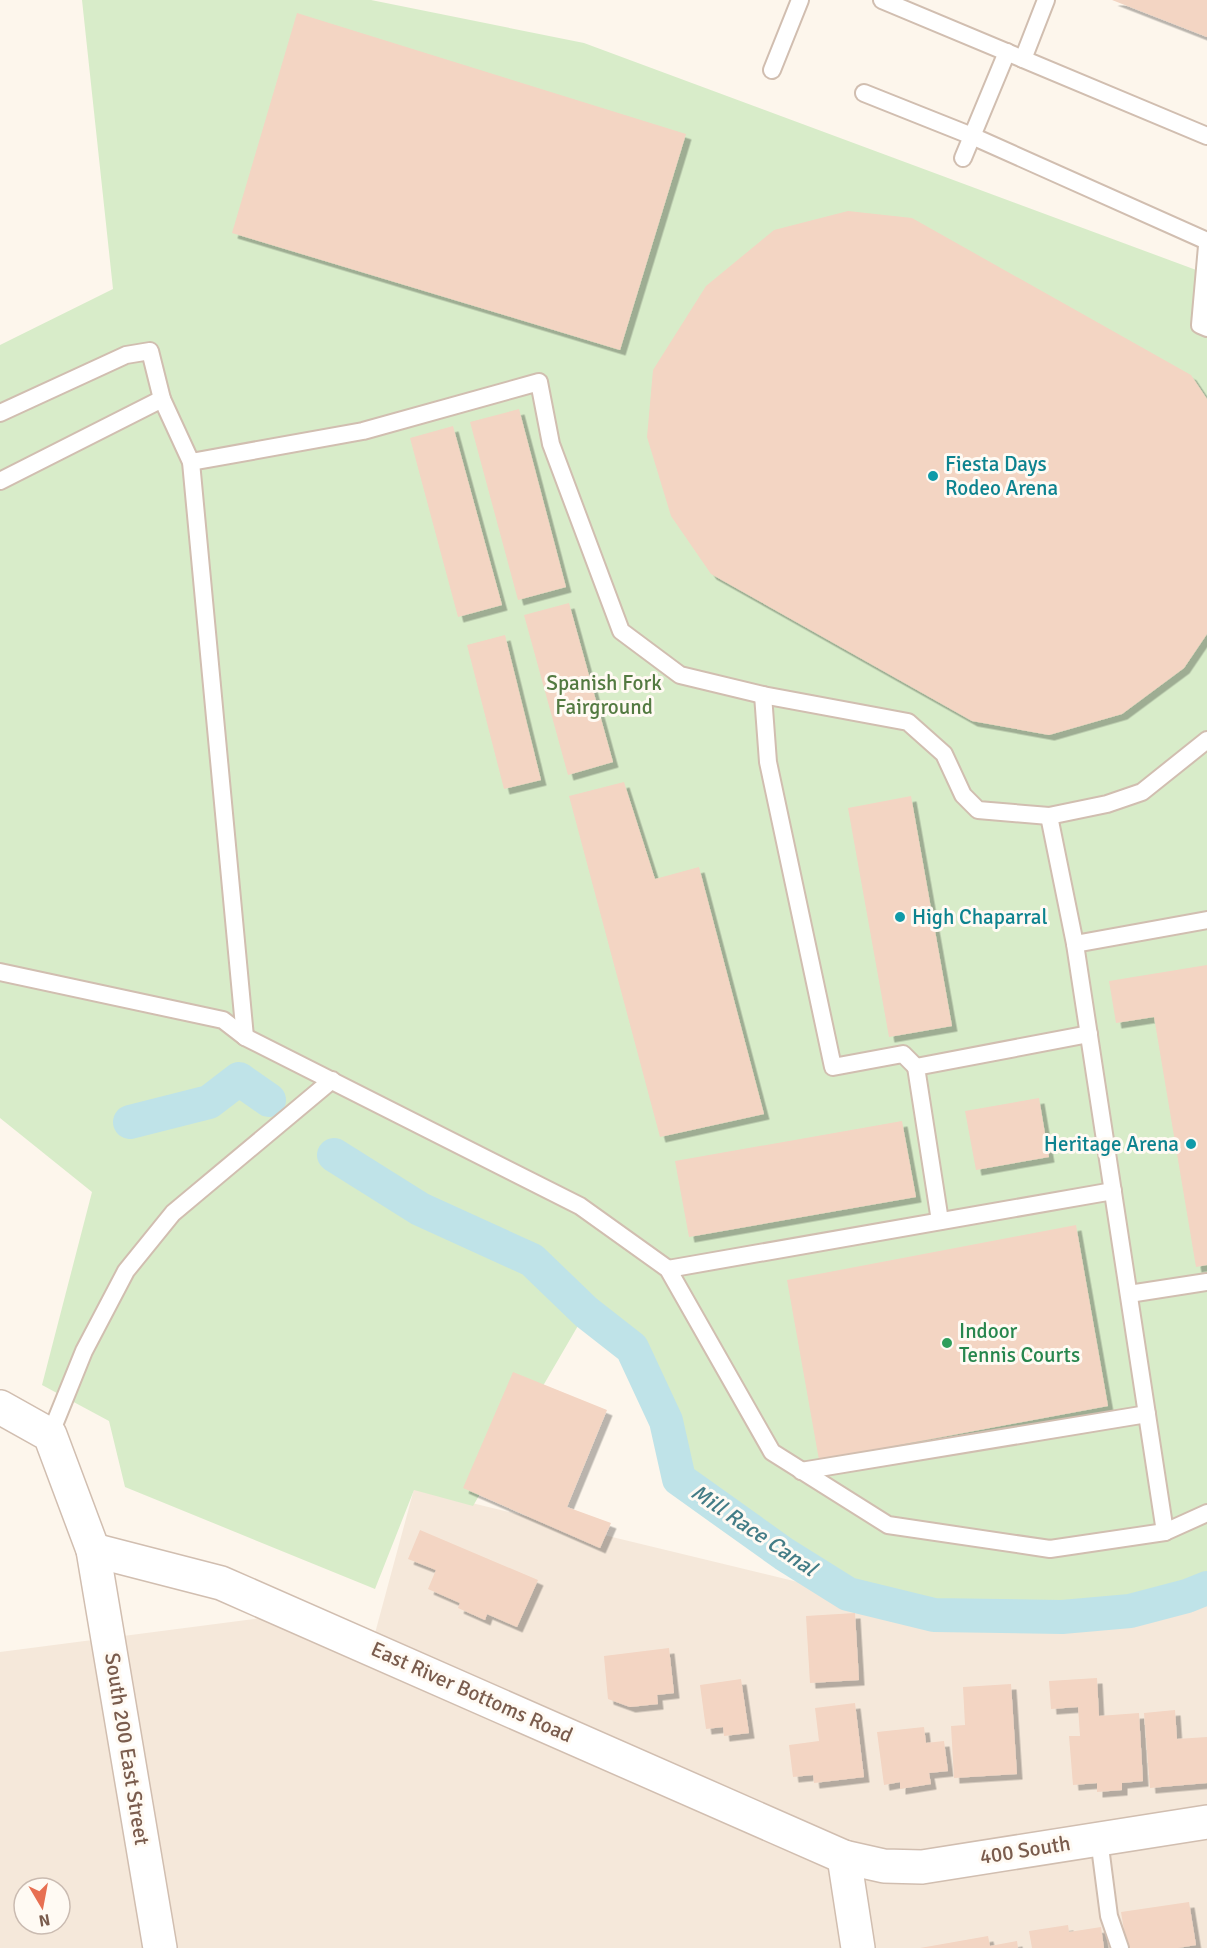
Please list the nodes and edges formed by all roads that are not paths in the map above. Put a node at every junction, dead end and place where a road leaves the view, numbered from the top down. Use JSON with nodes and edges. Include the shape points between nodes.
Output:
{"nodes":[{"id":1,"x":800,"y":0,"type":"edge"},
{"id":2,"x":882,"y":0,"type":"edge"},
{"id":3,"x":1046,"y":0,"type":"edge"},
{"id":4,"x":1006,"y":52,"type":"junction"},
{"id":5,"x":1023,"y":59,"type":"junction"},
{"id":6,"x":772,"y":70,"type":"dead end"},
{"id":7,"x":864,"y":93,"type":"dead end"},
{"id":8,"x":972,"y":136,"type":"junction"},
{"id":9,"x":1207,"y":136,"type":"edge"},
{"id":10,"x":963,"y":158,"type":"dead end"},
{"id":11,"x":1207,"y":241,"type":"edge"},
{"id":12,"x":1207,"y":246,"type":"edge"},
{"id":13,"x":1207,"y":328,"type":"edge"},
{"id":14,"x":162,"y":399,"type":"junction"},
{"id":15,"x":0,"y":413,"type":"edge"},
{"id":16,"x":191,"y":462,"type":"junction"},
{"id":17,"x":0,"y":481,"type":"edge"},
{"id":18,"x":763,"y":695,"type":"junction"},
{"id":19,"x":1207,"y":740,"type":"edge"},
{"id":20,"x":1049,"y":816,"type":"junction"},
{"id":21,"x":1207,"y":920,"type":"edge"},
{"id":22,"x":1075,"y":944,"type":"junction"},
{"id":23,"x":0,"y":972,"type":"edge"},
{"id":24,"x":1089,"y":1034,"type":"junction"},
{"id":25,"x":245,"y":1037,"type":"junction"},
{"id":26,"x":916,"y":1067,"type":"junction"},
{"id":27,"x":332,"y":1080,"type":"junction"},
{"id":28,"x":1113,"y":1191,"type":"junction"},
{"id":29,"x":940,"y":1221,"type":"junction"},
{"id":30,"x":668,"y":1269,"type":"junction"},
{"id":31,"x":1207,"y":1282,"type":"edge"},
{"id":32,"x":1129,"y":1294,"type":"junction"},
{"id":33,"x":0,"y":1407,"type":"edge"},
{"id":34,"x":1147,"y":1413,"type":"junction"},
{"id":35,"x":50,"y":1435,"type":"junction"},
{"id":36,"x":801,"y":1471,"type":"junction"},
{"id":37,"x":1207,"y":1513,"type":"edge"},
{"id":38,"x":1165,"y":1532,"type":"junction"},
{"id":39,"x":93,"y":1550,"type":"junction"},
{"id":40,"x":1207,"y":1822,"type":"edge"},
{"id":41,"x":1099,"y":1839,"type":"junction"},
{"id":42,"x":844,"y":1857,"type":"junction"},
{"id":43,"x":160,"y":1948,"type":"edge"},
{"id":44,"x":858,"y":1948,"type":"edge"},
{"id":45,"x":1119,"y":1948,"type":"edge"}],
"edges":[{"from":1,"to":6,"type":"lane"},
{"from":2,"to":4,"type":"lane"},
{"from":3,"to":5,"type":"lane"},
{"from":4,"to":5,"type":"lane"},
{"from":4,"to":8,"type":"lane"},
{"from":5,"to":9,"type":"lane"},
{"from":7,"to":8,"type":"lane"},
{"from":8,"to":10,"type":"lane"},
{"from":8,"to":11,"type":"lane"},
{"from":12,"to":13,"type":"lane","via":[[1200,325]]},
{"from":14,"to":15,"type":"lane","via":[[150,351],[126,355]]},
{"from":14,"to":16,"type":"lane"},
{"from":14,"to":17,"type":"lane"},
{"from":16,"to":18,"type":"lane","via":[[363,431],[539,382],[551,444],[621,631],[680,675]]},
{"from":16,"to":25,"type":"lane"},
{"from":18,"to":20,"type":"lane","via":[[908,722],[944,754],[963,795],[978,810]]},
{"from":18,"to":26,"type":"lane","via":[[768,762],[833,1067],[903,1054]]},
{"from":19,"to":20,"type":"lane","via":[[1142,792]]},
{"from":20,"to":22,"type":"lane"},
{"from":21,"to":22,"type":"lane"},
{"from":22,"to":24,"type":"lane"},
{"from":23,"to":25,"type":"lane","via":[[223,1020]]},
{"from":24,"to":26,"type":"lane"},
{"from":24,"to":28,"type":"lane"},
{"from":25,"to":27,"type":"lane"},
{"from":26,"to":29,"type":"lane"},
{"from":27,"to":30,"type":"lane","via":[[580,1206]]},
{"from":27,"to":35,"type":"lane","via":[[173,1213],[126,1271],[84,1351]]},
{"from":28,"to":29,"type":"lane"},
{"from":28,"to":32,"type":"lane"},
{"from":29,"to":30,"type":"lane"},
{"from":30,"to":36,"type":"lane","via":[[772,1452]]},
{"from":31,"to":32,"type":"lane"},
{"from":32,"to":34,"type":"lane"},
{"from":33,"to":35,"type":"street"},
{"from":34,"to":36,"type":"lane"},
{"from":34,"to":38,"type":"lane"},
{"from":35,"to":39,"type":"street","name":"South 200 East Street"},
{"from":36,"to":38,"type":"lane","via":[[888,1525],[1050,1549]]},
{"from":37,"to":38,"type":"lane"},
{"from":39,"to":42,"type":"street","name":"East River Bottoms Road","via":[[221,1583]]},
{"from":39,"to":43,"type":"street","name":"South 200 East Street"},
{"from":40,"to":41,"type":"street","name":"400 South"},
{"from":41,"to":42,"type":"street","name":"400 South","via":[[922,1867],[884,1866]]},
{"from":41,"to":45,"type":"lane","via":[[1109,1916]]},
{"from":42,"to":44,"type":"street"}]}
